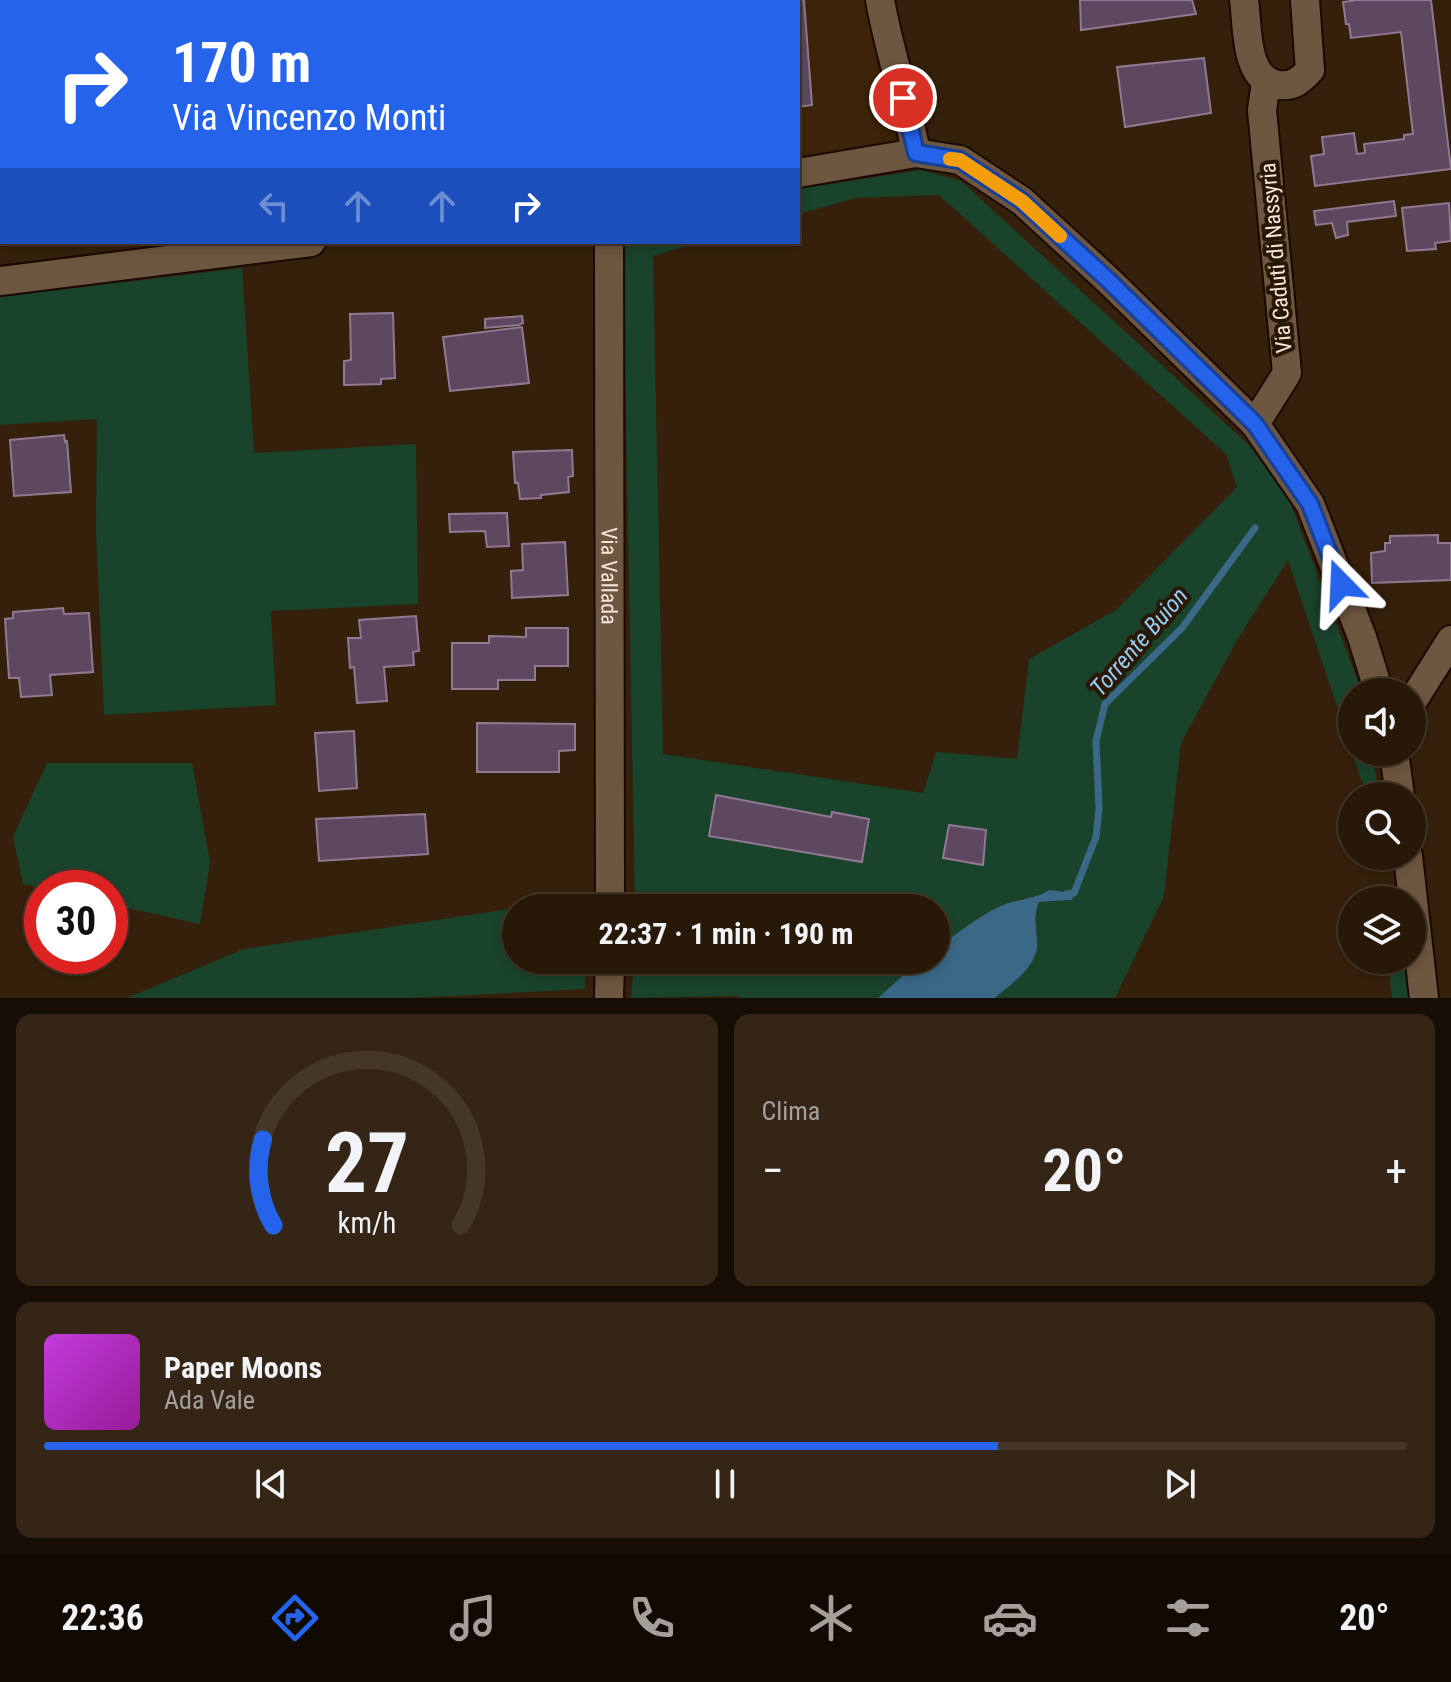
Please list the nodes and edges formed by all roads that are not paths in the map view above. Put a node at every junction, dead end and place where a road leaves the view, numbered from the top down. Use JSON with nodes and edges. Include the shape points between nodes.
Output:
{"nodes":[{"id":1,"x":880,"y":0,"type":"edge"},
{"id":2,"x":1244,"y":0,"type":"edge"},
{"id":3,"x":1305,"y":0,"type":"edge"},
{"id":4,"x":1266,"y":82,"type":"junction"},
{"id":5,"x":916,"y":153,"type":"junction"},
{"id":6,"x":800,"y":173,"type":"edge"},
{"id":7,"x":295,"y":244,"type":"edge"},
{"id":8,"x":609,"y":244,"type":"edge"},
{"id":9,"x":0,"y":281,"type":"edge"},
{"id":10,"x":1255,"y":424,"type":"junction"},
{"id":11,"x":1451,"y":640,"type":"edge"},
{"id":12,"x":1375,"y":678,"type":"edge"},
{"id":13,"x":1426,"y":680,"type":"edge"},
{"id":14,"x":1410,"y":870,"type":"edge"},
{"id":15,"x":610,"y":894,"type":"edge"},
{"id":16,"x":610,"y":974,"type":"edge"},
{"id":17,"x":609,"y":998,"type":"edge"},
{"id":18,"x":1424,"y":998,"type":"edge"}],
"edges":[{"from":1,"to":5,"type":"street"},
{"from":2,"to":4,"type":"street","name":"Via Caduti di Nassyria","via":[[1253,66]]},
{"from":3,"to":4,"type":"street","via":[[1310,70],[1300,82]]},
{"from":4,"to":10,"type":"street","name":"Via Caduti di Nassyria","via":[[1262,110],[1287,373]]},
{"from":5,"to":6,"type":"street"},
{"from":5,"to":10,"type":"street","via":[[960,160],[1022,201]]},
{"from":7,"to":9,"type":"street"},
{"from":8,"to":15,"type":"street","name":"Via Vallada"},
{"from":10,"to":12,"type":"street","via":[[1310,504]]},
{"from":11,"to":13,"type":"street"},
{"from":14,"to":18,"type":"street"},
{"from":16,"to":17,"type":"street"}]}
